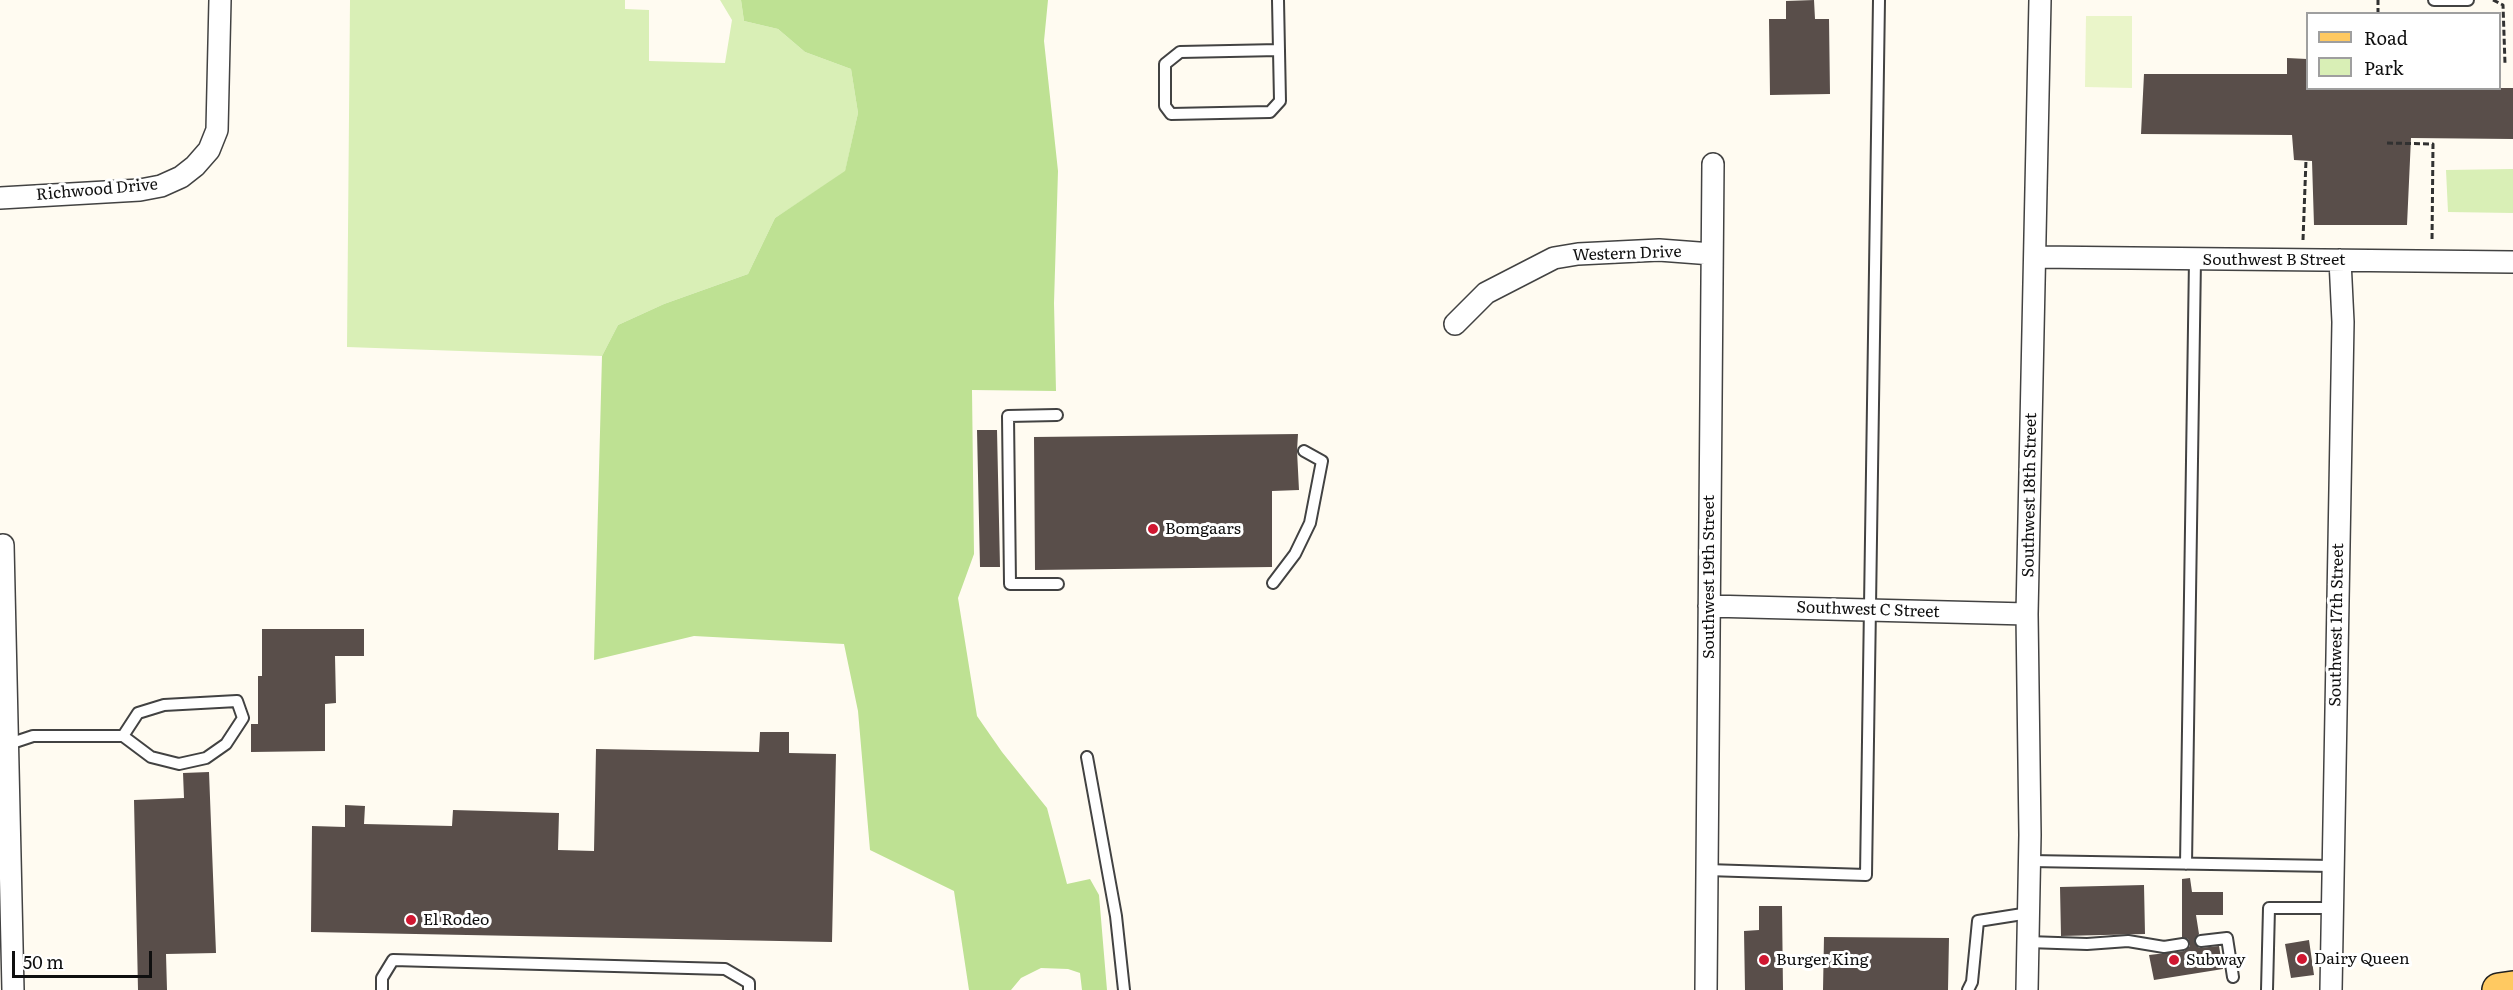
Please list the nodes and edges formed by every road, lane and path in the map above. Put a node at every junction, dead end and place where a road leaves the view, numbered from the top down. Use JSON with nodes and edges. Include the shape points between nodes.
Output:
{"nodes":[{"id":1,"x":220,"y":0,"type":"edge"},
{"id":2,"x":1278,"y":0,"type":"edge"},
{"id":3,"x":1879,"y":0,"type":"edge"},
{"id":4,"x":2040,"y":0,"type":"edge"},
{"id":5,"x":2434,"y":0,"type":"edge"},
{"id":6,"x":2468,"y":0,"type":"edge"},
{"id":7,"x":2493,"y":0,"type":"edge"},
{"id":8,"x":1279,"y":50,"type":"junction"},
{"id":9,"x":2505,"y":64,"type":"dead end"},
{"id":10,"x":2387,"y":143,"type":"dead end"},
{"id":11,"x":2306,"y":160,"type":"dead end"},
{"id":12,"x":1713,"y":164,"type":"dead end"},
{"id":13,"x":0,"y":198,"type":"edge"},
{"id":14,"x":1712,"y":254,"type":"junction"},
{"id":15,"x":2036,"y":257,"type":"junction"},
{"id":16,"x":2195,"y":259,"type":"junction"},
{"id":17,"x":2302,"y":260,"type":"junction"},
{"id":18,"x":2340,"y":260,"type":"junction"},
{"id":19,"x":2432,"y":261,"type":"junction"},
{"id":20,"x":2513,"y":262,"type":"edge"},
{"id":21,"x":1455,"y":324,"type":"dead end"},
{"id":22,"x":1057,"y":415,"type":"dead end"},
{"id":23,"x":1304,"y":451,"type":"dead end"},
{"id":24,"x":3,"y":545,"type":"dead end"},
{"id":25,"x":1273,"y":583,"type":"dead end"},
{"id":26,"x":1058,"y":584,"type":"dead end"},
{"id":27,"x":1709,"y":606,"type":"junction"},
{"id":28,"x":1870,"y":610,"type":"junction"},
{"id":29,"x":2027,"y":614,"type":"junction"},
{"id":30,"x":123,"y":736,"type":"junction"},
{"id":31,"x":6,"y":753,"type":"edge"},
{"id":32,"x":1087,"y":757,"type":"dead end"},
{"id":33,"x":2030,"y":861,"type":"junction"},
{"id":34,"x":2186,"y":864,"type":"junction"},
{"id":35,"x":2332,"y":866,"type":"junction"},
{"id":36,"x":1707,"y":870,"type":"junction"},
{"id":37,"x":2332,"y":908,"type":"junction"},
{"id":38,"x":2029,"y":913,"type":"junction"},
{"id":39,"x":2200,"y":941,"type":"dead end"},
{"id":40,"x":2028,"y":942,"type":"junction"},
{"id":41,"x":2183,"y":944,"type":"dead end"},
{"id":42,"x":6,"y":961,"type":"edge"},
{"id":43,"x":2233,"y":977,"type":"dead end"},
{"id":44,"x":2513,"y":988,"type":"edge"},
{"id":45,"x":13,"y":990,"type":"edge"},
{"id":46,"x":382,"y":990,"type":"edge"},
{"id":47,"x":750,"y":990,"type":"edge"},
{"id":48,"x":1124,"y":990,"type":"edge"},
{"id":49,"x":1706,"y":990,"type":"edge"},
{"id":50,"x":1968,"y":990,"type":"edge"},
{"id":51,"x":2027,"y":990,"type":"edge"},
{"id":52,"x":2267,"y":990,"type":"edge"},
{"id":53,"x":2331,"y":990,"type":"edge"},
{"id":54,"x":2499,"y":990,"type":"edge"}],
"edges":[{"from":1,"to":13,"type":"street","name":"Richwood Drive","via":[[217,130],[209,150],[195,166],[171,182],[140,190]]},
{"from":2,"to":8,"type":"lane"},
{"from":3,"to":28,"type":"lane"},
{"from":4,"to":15,"type":"street","name":"Southwest 18th Street"},
{"from":5,"to":6,"type":"lane"},
{"from":7,"to":9,"type":"path","via":[[2503,5]]},
{"from":8,"to":8,"type":"lane","via":[[1280,101],[1270,112],[1171,114],[1165,106],[1165,64],[1180,52]]},
{"from":10,"to":19,"type":"path","via":[[2433,144]]},
{"from":11,"to":17,"type":"path"},
{"from":12,"to":14,"type":"street","name":"Southwest 19th Street"},
{"from":14,"to":21,"type":"street","name":"Western Drive","via":[[1659,250],[1554,258],[1486,293]]},
{"from":14,"to":27,"type":"street","name":"Southwest 19th Street"},
{"from":15,"to":16,"type":"street","name":"Southwest B Street"},
{"from":15,"to":29,"type":"street","name":"Southwest 18th Street"},
{"from":16,"to":17,"type":"street","name":"Southwest B Street"},
{"from":16,"to":34,"type":"lane"},
{"from":17,"to":18,"type":"street","name":"Southwest B Street"},
{"from":18,"to":19,"type":"street","name":"Southwest B Street"},
{"from":18,"to":35,"type":"street","name":"Southwest 17th Street","via":[[2343,322]]},
{"from":19,"to":20,"type":"street","name":"Southwest B Street"},
{"from":22,"to":26,"type":"lane","via":[[1008,416],[1010,584]]},
{"from":23,"to":25,"type":"lane","via":[[1322,460],[1310,523],[1295,554]]},
{"from":24,"to":31,"type":"street"},
{"from":27,"to":28,"type":"street","name":"Southwest C Street"},
{"from":27,"to":36,"type":"street","name":"Southwest 19th Street"},
{"from":28,"to":29,"type":"street","name":"Southwest C Street"},
{"from":28,"to":36,"type":"lane","via":[[1866,875]]},
{"from":29,"to":33,"type":"street","name":"Southwest 18th Street"},
{"from":30,"to":30,"type":"lane","via":[[138,713],[164,705],[237,701],[243,718],[226,744],[206,758],[179,764],[151,758]]},
{"from":30,"to":31,"type":"lane","via":[[33,736]]},
{"from":31,"to":42,"type":"street"},
{"from":32,"to":48,"type":"lane","via":[[1116,916]]},
{"from":33,"to":34,"type":"lane"},
{"from":33,"to":38,"type":"street","name":"Southwest 18th Street"},
{"from":34,"to":35,"type":"lane"},
{"from":35,"to":37,"type":"street","name":"Southwest 17th Street"},
{"from":36,"to":49,"type":"street","name":"Southwest 19th Street"},
{"from":37,"to":52,"type":"lane","via":[[2269,908]]},
{"from":37,"to":53,"type":"street","name":"Southwest 17th Street"},
{"from":38,"to":40,"type":"street","name":"Southwest 18th Street"},
{"from":38,"to":50,"type":"lane","via":[[1978,921]]},
{"from":39,"to":43,"type":"lane","via":[[2228,938]]},
{"from":40,"to":41,"type":"lane","via":[[2128,941],[2164,947]]},
{"from":40,"to":51,"type":"street","name":"Southwest 18th Street"},
{"from":42,"to":45,"type":"street"},
{"from":44,"to":54,"type":"main road"},
{"from":46,"to":47,"type":"lane","via":[[382,978],[393,960],[725,969],[749,983]]}]}
